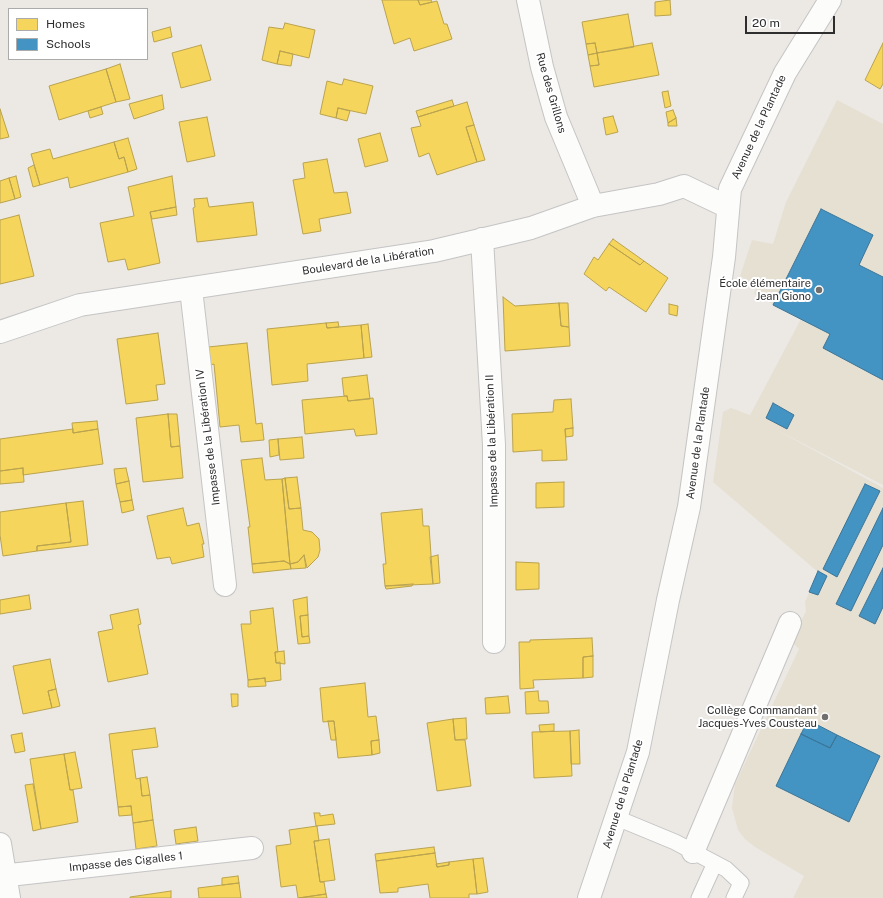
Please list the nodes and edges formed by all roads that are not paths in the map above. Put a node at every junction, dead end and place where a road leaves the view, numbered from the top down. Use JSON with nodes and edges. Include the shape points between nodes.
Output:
{"nodes":[{"id":1,"x":528,"y":0,"type":"edge"},
{"id":2,"x":830,"y":0,"type":"edge"},
{"id":3,"x":593,"y":206,"type":"junction"},
{"id":4,"x":728,"y":207,"type":"junction"},
{"id":5,"x":482,"y":239,"type":"junction"},
{"id":6,"x":191,"y":289,"type":"junction"},
{"id":7,"x":0,"y":332,"type":"edge"},
{"id":8,"x":225,"y":585,"type":"dead end"},
{"id":9,"x":790,"y":623,"type":"dead end"},
{"id":10,"x":494,"y":642,"type":"dead end"},
{"id":11,"x":617,"y":818,"type":"junction"},
{"id":12,"x":0,"y":844,"type":"edge"},
{"id":13,"x":252,"y":848,"type":"dead end"},
{"id":14,"x":693,"y":852,"type":"junction"},
{"id":15,"x":715,"y":863,"type":"junction"},
{"id":16,"x":2,"y":876,"type":"edge"},
{"id":17,"x":9,"y":898,"type":"edge"},
{"id":18,"x":589,"y":898,"type":"edge"},
{"id":19,"x":699,"y":898,"type":"edge"},
{"id":20,"x":734,"y":898,"type":"edge"}],
"edges":[{"from":1,"to":3,"type":"street","name":"Rue des Grillons","via":[[556,117]]},
{"from":2,"to":4,"type":"street","name":"Avenue de la Plantade","via":[[784,73],[730,189]]},
{"from":3,"to":4,"type":"street","name":"Boulevard de la Libération","via":[[659,194],[684,186]]},
{"from":3,"to":5,"type":"street","name":"Boulevard de la Libération","via":[[531,228]]},
{"from":4,"to":11,"type":"street","name":"Avenue de la Plantade","via":[[724,257],[689,506],[638,752]]},
{"from":5,"to":6,"type":"street","name":"Boulevard de la Libération","via":[[434,251]]},
{"from":5,"to":10,"type":"street","name":"Impasse de la Libération II","via":[[494,445]]},
{"from":6,"to":7,"type":"street","name":"Boulevard de la Libération","via":[[80,305]]},
{"from":6,"to":8,"type":"street","name":"Impasse de la Libération IV"},
{"from":9,"to":14,"type":"street"},
{"from":11,"to":14,"type":"lane"},
{"from":11,"to":18,"type":"street","name":"Avenue de la Plantade"},
{"from":12,"to":16,"type":"street"},
{"from":13,"to":16,"type":"street","name":"Impasse des Cigalles 1"},
{"from":14,"to":15,"type":"lane"},
{"from":15,"to":19,"type":"lane"},
{"from":15,"to":20,"type":"lane","via":[[741,883]]},
{"from":16,"to":17,"type":"street"}]}
